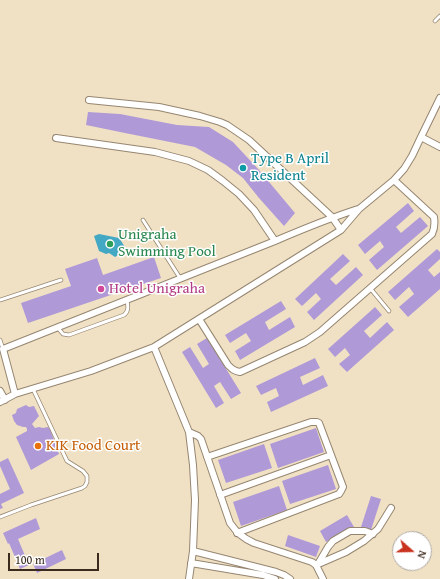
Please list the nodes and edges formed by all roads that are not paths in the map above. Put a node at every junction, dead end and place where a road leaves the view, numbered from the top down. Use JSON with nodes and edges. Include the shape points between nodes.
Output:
{"nodes":[{"id":1,"x":440,"y":16,"type":"edge"},
{"id":2,"x":435,"y":21,"type":"dead end"},
{"id":3,"x":440,"y":98,"type":"edge"},
{"id":4,"x":89,"y":100,"type":"dead end"},
{"id":5,"x":422,"y":137,"type":"junction"},
{"id":6,"x":56,"y":138,"type":"dead end"},
{"id":7,"x":440,"y":146,"type":"edge"},
{"id":8,"x":394,"y":180,"type":"junction"},
{"id":9,"x":359,"y":209,"type":"junction"},
{"id":10,"x":332,"y":217,"type":"junction"},
{"id":11,"x":143,"y":220,"type":"dead end"},
{"id":12,"x":341,"y":230,"type":"junction"},
{"id":13,"x":275,"y":241,"type":"junction"},
{"id":14,"x":180,"y":278,"type":"junction"},
{"id":15,"x":61,"y":280,"type":"dead end"},
{"id":16,"x":370,"y":288,"type":"junction"},
{"id":17,"x":0,"y":300,"type":"edge"},
{"id":18,"x":127,"y":300,"type":"junction"},
{"id":19,"x":389,"y":311,"type":"dead end"},
{"id":20,"x":199,"y":319,"type":"junction"},
{"id":21,"x":58,"y":328,"type":"junction"},
{"id":22,"x":0,"y":340,"type":"edge"},
{"id":23,"x":154,"y":347,"type":"junction"},
{"id":24,"x":3,"y":349,"type":"junction"},
{"id":25,"x":33,"y":389,"type":"junction"},
{"id":26,"x":0,"y":391,"type":"edge"},
{"id":27,"x":15,"y":394,"type":"junction"},
{"id":28,"x":3,"y":401,"type":"edge"},
{"id":29,"x":189,"y":432,"type":"junction"},
{"id":30,"x":331,"y":455,"type":"junction"},
{"id":31,"x":207,"y":457,"type":"junction"},
{"id":32,"x":220,"y":495,"type":"junction"},
{"id":33,"x":391,"y":508,"type":"dead end"},
{"id":34,"x":0,"y":517,"type":"edge"},
{"id":35,"x":237,"y":533,"type":"junction"},
{"id":36,"x":373,"y":534,"type":"junction"},
{"id":37,"x":193,"y":551,"type":"junction"},
{"id":38,"x":191,"y":563,"type":"junction"},
{"id":39,"x":317,"y":565,"type":"junction"},
{"id":40,"x":189,"y":579,"type":"edge"},
{"id":41,"x":275,"y":579,"type":"edge"},
{"id":42,"x":290,"y":579,"type":"edge"},
{"id":43,"x":323,"y":579,"type":"edge"}],
"edges":[{"from":1,"to":2,"type":"lane"},
{"from":3,"to":5,"type":"street"},
{"from":4,"to":10,"type":"street","via":[[159,107],[227,125],[249,140]]},
{"from":5,"to":7,"type":"street"},
{"from":5,"to":8,"type":"street","via":[[404,169]]},
{"from":6,"to":13,"type":"street","via":[[156,152],[189,161],[208,170],[239,194],[254,210]]},
{"from":8,"to":9,"type":"street"},
{"from":8,"to":16,"type":"street","via":[[434,217],[435,230]]},
{"from":9,"to":10,"type":"street"},
{"from":9,"to":12,"type":"street"},
{"from":10,"to":12,"type":"street"},
{"from":10,"to":13,"type":"street"},
{"from":11,"to":14,"type":"lane"},
{"from":12,"to":20,"type":"street"},
{"from":13,"to":14,"type":"street"},
{"from":14,"to":18,"type":"street"},
{"from":15,"to":17,"type":"lane"},
{"from":16,"to":19,"type":"lane"},
{"from":16,"to":20,"type":"street","via":[[305,342],[240,372],[232,370],[228,365]]},
{"from":18,"to":21,"type":"street"},
{"from":18,"to":21,"type":"lane","via":[[128,311],[124,315],[69,335],[63,334]]},
{"from":20,"to":23,"type":"street"},
{"from":21,"to":24,"type":"street"},
{"from":22,"to":24,"type":"lane"},
{"from":23,"to":25,"type":"street","via":[[92,371]]},
{"from":23,"to":29,"type":"street"},
{"from":24,"to":27,"type":"street"},
{"from":25,"to":27,"type":"street"},
{"from":25,"to":34,"type":"lane","via":[[67,461],[83,471],[87,476],[87,482],[82,488]]},
{"from":26,"to":28,"type":"street"},
{"from":27,"to":28,"type":"street"},
{"from":29,"to":31,"type":"street","via":[[201,439]]},
{"from":29,"to":37,"type":"street","via":[[195,500]]},
{"from":30,"to":31,"type":"street","via":[[320,423],[311,422]]},
{"from":30,"to":32,"type":"street"},
{"from":30,"to":35,"type":"street","via":[[343,487],[339,494]]},
{"from":31,"to":32,"type":"street"},
{"from":32,"to":35,"type":"street","via":[[230,524]]},
{"from":33,"to":36,"type":"street"},
{"from":35,"to":39,"type":"street","via":[[254,543],[309,560]]},
{"from":36,"to":39,"type":"street","via":[[346,552]]},
{"from":36,"to":39,"type":"street","via":[[350,531],[333,541]]},
{"from":37,"to":38,"type":"street"},
{"from":37,"to":42,"type":"street","via":[[284,574]]},
{"from":38,"to":40,"type":"street"},
{"from":38,"to":41,"type":"street"},
{"from":39,"to":43,"type":"street"}]}
